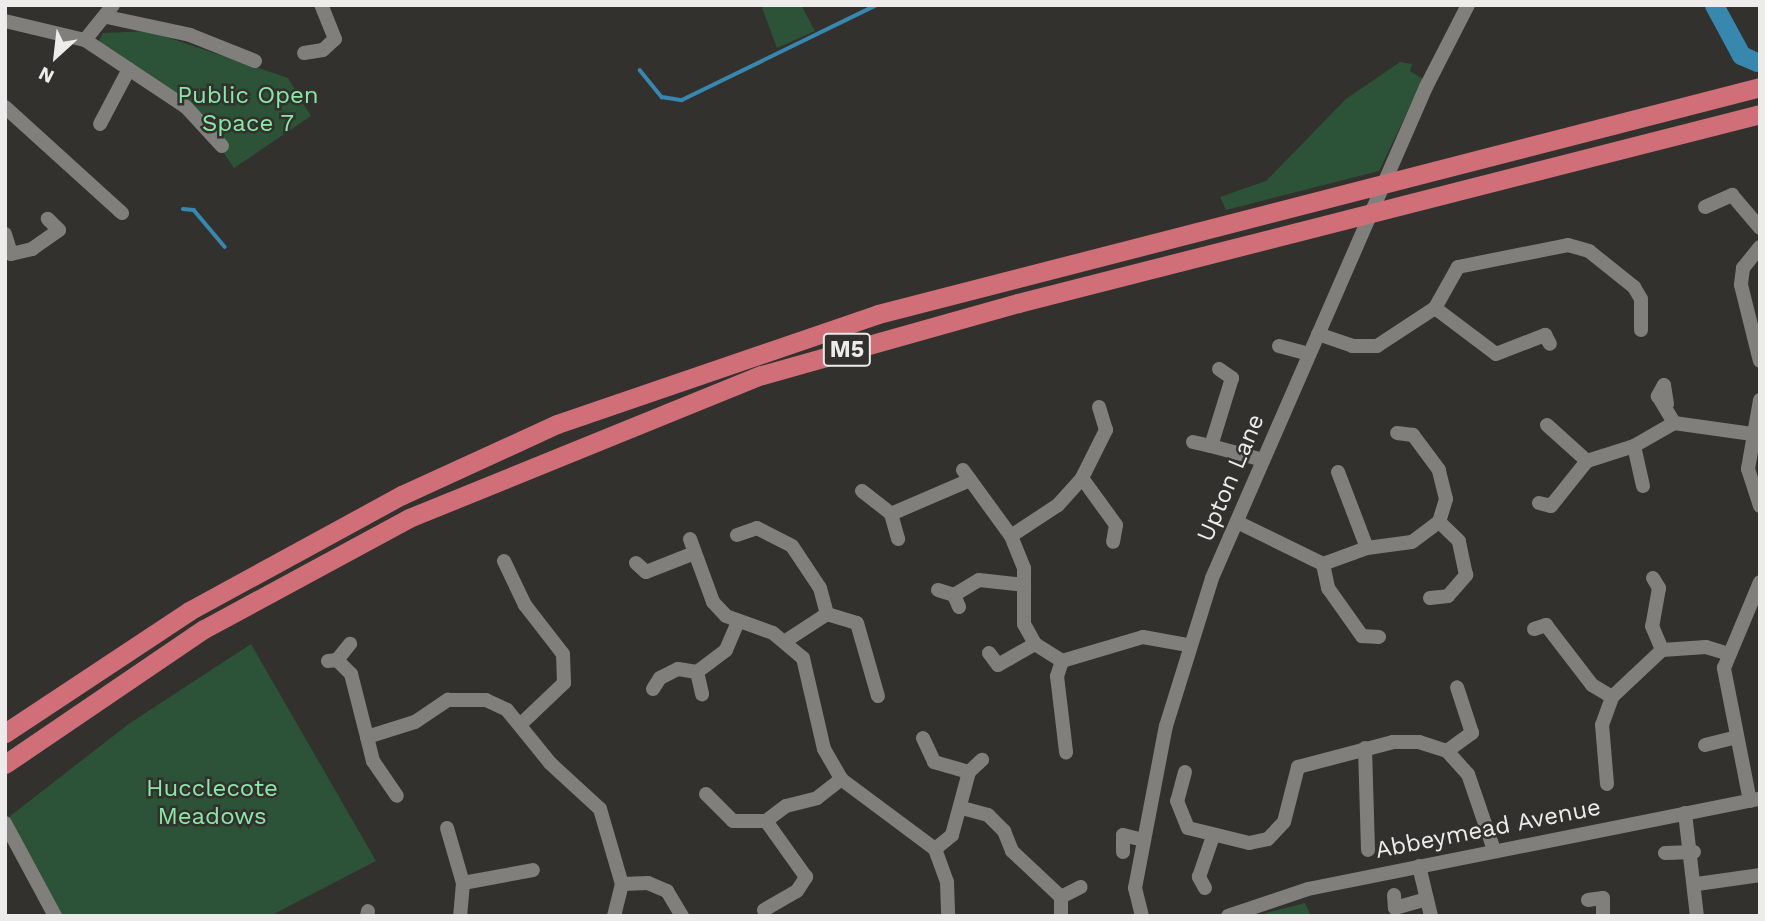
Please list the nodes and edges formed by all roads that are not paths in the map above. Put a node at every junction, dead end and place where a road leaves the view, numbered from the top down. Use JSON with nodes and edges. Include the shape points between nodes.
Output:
{"nodes":[{"id":1,"x":321,"y":5,"type":"edge"},
{"id":2,"x":1468,"y":5,"type":"edge"},
{"id":3,"x":110,"y":11,"type":"edge"},
{"id":4,"x":5,"y":21,"type":"edge"},
{"id":5,"x":85,"y":40,"type":"junction"},
{"id":6,"x":304,"y":53,"type":"dead end"},
{"id":7,"x":255,"y":61,"type":"dead end"},
{"id":8,"x":129,"y":69,"type":"junction"},
{"id":9,"x":1760,"y":87,"type":"edge"},
{"id":10,"x":1760,"y":114,"type":"edge"},
{"id":11,"x":8,"y":116,"type":"edge"},
{"id":12,"x":100,"y":124,"type":"dead end"},
{"id":13,"x":222,"y":146,"type":"dead end"},
{"id":14,"x":1705,"y":207,"type":"dead end"},
{"id":15,"x":122,"y":213,"type":"dead end"},
{"id":16,"x":48,"y":219,"type":"dead end"},
{"id":17,"x":1760,"y":228,"type":"edge"},
{"id":18,"x":5,"y":234,"type":"edge"},
{"id":19,"x":1760,"y":247,"type":"edge"},
{"id":20,"x":1435,"y":308,"type":"junction"},
{"id":21,"x":1641,"y":330,"type":"dead end"},
{"id":22,"x":1318,"y":334,"type":"junction"},
{"id":23,"x":1545,"y":336,"type":"dead end"},
{"id":24,"x":1279,"y":345,"type":"dead end"},
{"id":25,"x":1309,"y":354,"type":"junction"},
{"id":26,"x":1760,"y":361,"type":"edge"},
{"id":27,"x":1219,"y":369,"type":"dead end"},
{"id":28,"x":1760,"y":400,"type":"edge"},
{"id":29,"x":1667,"y":404,"type":"dead end"},
{"id":30,"x":1098,"y":407,"type":"dead end"},
{"id":31,"x":1674,"y":424,"type":"junction"},
{"id":32,"x":1553,"y":426,"type":"dead end"},
{"id":33,"x":1408,"y":432,"type":"dead end"},
{"id":34,"x":1752,"y":433,"type":"junction"},
{"id":35,"x":1193,"y":442,"type":"dead end"},
{"id":36,"x":1211,"y":446,"type":"junction"},
{"id":37,"x":1634,"y":446,"type":"junction"},
{"id":38,"x":1263,"y":460,"type":"junction"},
{"id":39,"x":1587,"y":461,"type":"junction"},
{"id":40,"x":1082,"y":478,"type":"junction"},
{"id":41,"x":1336,"y":484,"type":"dead end"},
{"id":42,"x":1643,"y":486,"type":"dead end"},
{"id":43,"x":862,"y":491,"type":"dead end"},
{"id":44,"x":1539,"y":503,"type":"dead end"},
{"id":45,"x":1760,"y":506,"type":"edge"},
{"id":46,"x":891,"y":514,"type":"junction"},
{"id":47,"x":1237,"y":522,"type":"junction"},
{"id":48,"x":1439,"y":522,"type":"junction"},
{"id":49,"x":749,"y":530,"type":"dead end"},
{"id":50,"x":1011,"y":536,"type":"junction"},
{"id":51,"x":898,"y":539,"type":"dead end"},
{"id":52,"x":1113,"y":542,"type":"dead end"},
{"id":53,"x":1367,"y":548,"type":"junction"},
{"id":54,"x":505,"y":560,"type":"dead end"},
{"id":55,"x":1323,"y":565,"type":"junction"},
{"id":56,"x":644,"y":573,"type":"dead end"},
{"id":57,"x":1653,"y":578,"type":"dead end"},
{"id":58,"x":1024,"y":584,"type":"junction"},
{"id":59,"x":938,"y":590,"type":"dead end"},
{"id":60,"x":1758,"y":593,"type":"edge"},
{"id":61,"x":1430,"y":598,"type":"dead end"},
{"id":62,"x":827,"y":614,"type":"junction"},
{"id":63,"x":738,"y":622,"type":"junction"},
{"id":64,"x":1534,"y":629,"type":"dead end"},
{"id":65,"x":1378,"y":637,"type":"dead end"},
{"id":66,"x":786,"y":640,"type":"junction"},
{"id":67,"x":350,"y":644,"type":"dead end"},
{"id":68,"x":1035,"y":644,"type":"junction"},
{"id":69,"x":1188,"y":645,"type":"junction"},
{"id":70,"x":1662,"y":650,"type":"junction"},
{"id":71,"x":1726,"y":653,"type":"junction"},
{"id":72,"x":992,"y":661,"type":"dead end"},
{"id":73,"x":1062,"y":662,"type":"junction"},
{"id":74,"x":697,"y":672,"type":"junction"},
{"id":75,"x":656,"y":678,"type":"dead end"},
{"id":76,"x":1457,"y":687,"type":"dead end"},
{"id":77,"x":702,"y":694,"type":"dead end"},
{"id":78,"x":878,"y":696,"type":"dead end"},
{"id":79,"x":1612,"y":697,"type":"junction"},
{"id":80,"x":522,"y":723,"type":"junction"},
{"id":81,"x":5,"y":733,"type":"edge"},
{"id":82,"x":367,"y":737,"type":"junction"},
{"id":83,"x":1736,"y":737,"type":"junction"},
{"id":84,"x":923,"y":743,"type":"dead end"},
{"id":85,"x":1704,"y":745,"type":"dead end"},
{"id":86,"x":1365,"y":748,"type":"junction"},
{"id":87,"x":1447,"y":751,"type":"junction"},
{"id":88,"x":1066,"y":752,"type":"dead end"},
{"id":89,"x":982,"y":760,"type":"dead end"},
{"id":90,"x":5,"y":764,"type":"edge"},
{"id":91,"x":969,"y":772,"type":"junction"},
{"id":92,"x":1185,"y":772,"type":"dead end"},
{"id":93,"x":841,"y":779,"type":"junction"},
{"id":94,"x":1607,"y":784,"type":"dead end"},
{"id":95,"x":399,"y":798,"type":"dead end"},
{"id":96,"x":709,"y":799,"type":"dead end"},
{"id":97,"x":1755,"y":800,"type":"edge"},
{"id":98,"x":962,"y":808,"type":"junction"},
{"id":99,"x":1685,"y":813,"type":"junction"},
{"id":100,"x":766,"y":821,"type":"junction"},
{"id":101,"x":5,"y":823,"type":"edge"},
{"id":102,"x":447,"y":828,"type":"dead end"},
{"id":103,"x":1213,"y":836,"type":"junction"},
{"id":104,"x":1143,"y":840,"type":"junction"},
{"id":105,"x":935,"y":849,"type":"junction"},
{"id":106,"x":1368,"y":850,"type":"dead end"},
{"id":107,"x":1494,"y":850,"type":"junction"},
{"id":108,"x":1669,"y":850,"type":"dead end"},
{"id":109,"x":1123,"y":852,"type":"dead end"},
{"id":110,"x":1694,"y":852,"type":"junction"},
{"id":111,"x":1419,"y":866,"type":"junction"},
{"id":112,"x":527,"y":875,"type":"dead end"},
{"id":113,"x":1760,"y":875,"type":"edge"},
{"id":114,"x":463,"y":883,"type":"junction"},
{"id":115,"x":622,"y":884,"type":"junction"},
{"id":116,"x":1697,"y":884,"type":"junction"},
{"id":117,"x":1081,"y":887,"type":"dead end"},
{"id":118,"x":1205,"y":888,"type":"dead end"},
{"id":119,"x":1394,"y":895,"type":"dead end"},
{"id":120,"x":1061,"y":897,"type":"junction"},
{"id":121,"x":1427,"y":899,"type":"junction"},
{"id":122,"x":1588,"y":900,"type":"dead end"},
{"id":123,"x":774,"y":912,"type":"edge"},
{"id":124,"x":55,"y":916,"type":"edge"},
{"id":125,"x":460,"y":916,"type":"edge"},
{"id":126,"x":614,"y":916,"type":"edge"},
{"id":127,"x":682,"y":916,"type":"edge"},
{"id":128,"x":948,"y":916,"type":"edge"},
{"id":129,"x":1061,"y":916,"type":"edge"},
{"id":130,"x":1142,"y":916,"type":"edge"},
{"id":131,"x":1228,"y":916,"type":"edge"},
{"id":132,"x":1431,"y":916,"type":"edge"},
{"id":133,"x":1604,"y":916,"type":"edge"},
{"id":134,"x":1696,"y":916,"type":"edge"}],
"edges":[{"from":1,"to":6,"type":"street","via":[[335,39],[323,50]]},
{"from":2,"to":22,"type":"street","name":"Upton Lane","via":[[1428,82]]},
{"from":3,"to":5,"type":"street"},
{"from":3,"to":7,"type":"street"},
{"from":4,"to":5,"type":"street"},
{"from":5,"to":8,"type":"street"},
{"from":8,"to":12,"type":"street"},
{"from":8,"to":13,"type":"street","via":[[186,107]]},
{"from":9,"to":81,"type":"highway","number":"M5","via":[[878,314],[570,419],[402,495],[189,611]]},
{"from":10,"to":90,"type":"highway","number":"M5","via":[[1005,306],[762,375],[409,518],[204,629]]},
{"from":11,"to":15,"type":"street"},
{"from":14,"to":17,"type":"street","via":[[1732,195]]},
{"from":16,"to":18,"type":"street","via":[[59,230],[32,249],[11,254]]},
{"from":19,"to":26,"type":"street","via":[[1743,268],[1741,285]]},
{"from":20,"to":21,"type":"street","via":[[1458,267],[1568,245],[1609,264],[1634,287],[1641,306]]},
{"from":20,"to":22,"type":"street","via":[[1377,346],[1352,346]]},
{"from":20,"to":23,"type":"street","via":[[1494,358]]},
{"from":22,"to":25,"type":"street","name":"Upton Lane"},
{"from":24,"to":25,"type":"street"},
{"from":25,"to":38,"type":"street","name":"Upton Lane"},
{"from":27,"to":36,"type":"street","via":[[1237,375]]},
{"from":28,"to":34,"type":"street"},
{"from":29,"to":31,"type":"street"},
{"from":30,"to":40,"type":"street","via":[[1112,429]]},
{"from":31,"to":34,"type":"street"},
{"from":31,"to":37,"type":"street"},
{"from":32,"to":39,"type":"street"},
{"from":33,"to":48,"type":"street","via":[[1445,483]]},
{"from":34,"to":45,"type":"street","via":[[1748,468]]},
{"from":35,"to":36,"type":"street"},
{"from":36,"to":38,"type":"street"},
{"from":37,"to":39,"type":"street"},
{"from":37,"to":42,"type":"street"},
{"from":38,"to":47,"type":"street","name":"Upton Lane"},
{"from":39,"to":44,"type":"street","via":[[1551,506]]},
{"from":40,"to":50,"type":"street","via":[[1058,505]]},
{"from":40,"to":52,"type":"street","via":[[1116,525]]},
{"from":41,"to":53,"type":"street","via":[[1358,512]]},
{"from":43,"to":46,"type":"street"},
{"from":46,"to":50,"type":"street","via":[[966,475]]},
{"from":46,"to":51,"type":"street"},
{"from":47,"to":55,"type":"street"},
{"from":47,"to":69,"type":"street","name":"Upton Lane"},
{"from":48,"to":53,"type":"street","via":[[1412,542]]},
{"from":48,"to":61,"type":"street","via":[[1459,541],[1466,575],[1448,596]]},
{"from":49,"to":62,"type":"street","via":[[792,546],[820,589]]},
{"from":50,"to":58,"type":"street"},
{"from":53,"to":55,"type":"street"},
{"from":54,"to":80,"type":"street","via":[[525,605],[563,654],[564,683]]},
{"from":55,"to":65,"type":"street","via":[[1328,588],[1359,640]]},
{"from":56,"to":63,"type":"street","via":[[692,546],[713,602]]},
{"from":57,"to":70,"type":"street","via":[[1659,588],[1652,626]]},
{"from":58,"to":59,"type":"street","via":[[979,580],[956,601]]},
{"from":58,"to":68,"type":"street","via":[[1024,624]]},
{"from":60,"to":71,"type":"street"},
{"from":62,"to":66,"type":"street"},
{"from":62,"to":78,"type":"street","via":[[858,623],[883,679]]},
{"from":63,"to":66,"type":"street"},
{"from":63,"to":74,"type":"street","via":[[726,650]]},
{"from":64,"to":79,"type":"street","via":[[1546,625],[1592,685]]},
{"from":66,"to":93,"type":"street","via":[[808,670],[824,749]]},
{"from":67,"to":82,"type":"street","via":[[332,660],[351,674]]},
{"from":68,"to":72,"type":"street"},
{"from":68,"to":73,"type":"street"},
{"from":69,"to":73,"type":"street","via":[[1143,637]]},
{"from":69,"to":104,"type":"street","name":"Upton Lane"},
{"from":70,"to":71,"type":"street","via":[[1706,647]]},
{"from":70,"to":79,"type":"street"},
{"from":71,"to":83,"type":"street"},
{"from":73,"to":88,"type":"street","via":[[1057,676],[1058,730]]},
{"from":74,"to":75,"type":"street","via":[[678,668]]},
{"from":74,"to":77,"type":"street"},
{"from":76,"to":87,"type":"street","via":[[1472,733]]},
{"from":79,"to":94,"type":"street","via":[[1602,725]]},
{"from":80,"to":82,"type":"street","via":[[486,700],[464,698]]},
{"from":80,"to":115,"type":"street","via":[[550,763],[600,809]]},
{"from":82,"to":95,"type":"street","via":[[373,761]]},
{"from":83,"to":85,"type":"street"},
{"from":83,"to":97,"type":"street"},
{"from":84,"to":91,"type":"street","via":[[944,770]]},
{"from":86,"to":87,"type":"street","via":[[1419,742]]},
{"from":86,"to":103,"type":"street","via":[[1317,767],[1298,767],[1276,832],[1250,843]]},
{"from":86,"to":106,"type":"street"},
{"from":87,"to":107,"type":"street","via":[[1483,802]]},
{"from":89,"to":91,"type":"street"},
{"from":91,"to":98,"type":"street"},
{"from":92,"to":103,"type":"street","via":[[1177,801],[1188,828]]},
{"from":93,"to":100,"type":"street","via":[[817,798],[786,806]]},
{"from":93,"to":105,"type":"street"},
{"from":96,"to":100,"type":"street","via":[[733,821]]},
{"from":97,"to":99,"type":"street","name":"Abbeymead Avenue"},
{"from":98,"to":105,"type":"street","via":[[952,835]]},
{"from":98,"to":120,"type":"street","via":[[988,815],[1012,851]]},
{"from":99,"to":107,"type":"street","name":"Abbeymead Avenue"},
{"from":99,"to":110,"type":"street"},
{"from":100,"to":123,"type":"street","via":[[812,878]]},
{"from":101,"to":124,"type":"street"},
{"from":102,"to":114,"type":"street"},
{"from":103,"to":118,"type":"street","via":[[1199,877]]},
{"from":104,"to":109,"type":"street","via":[[1119,830]]},
{"from":104,"to":130,"type":"street","name":"Upton Lane","via":[[1135,888]]},
{"from":105,"to":128,"type":"street","via":[[947,882]]},
{"from":107,"to":111,"type":"street","name":"Abbeymead Avenue"},
{"from":108,"to":110,"type":"street"},
{"from":110,"to":116,"type":"street"},
{"from":111,"to":121,"type":"street"},
{"from":111,"to":131,"type":"street","name":"Abbeymead Avenue","via":[[1264,900]]},
{"from":112,"to":114,"type":"street"},
{"from":113,"to":116,"type":"street"},
{"from":114,"to":125,"type":"street"},
{"from":115,"to":126,"type":"street"},
{"from":115,"to":127,"type":"street","via":[[648,883],[667,891]]},
{"from":116,"to":134,"type":"street"},
{"from":117,"to":120,"type":"street"},
{"from":119,"to":121,"type":"street","via":[[1395,908]]},
{"from":120,"to":129,"type":"street"},
{"from":121,"to":132,"type":"street"},
{"from":122,"to":133,"type":"street","via":[[1603,898]]}]}
